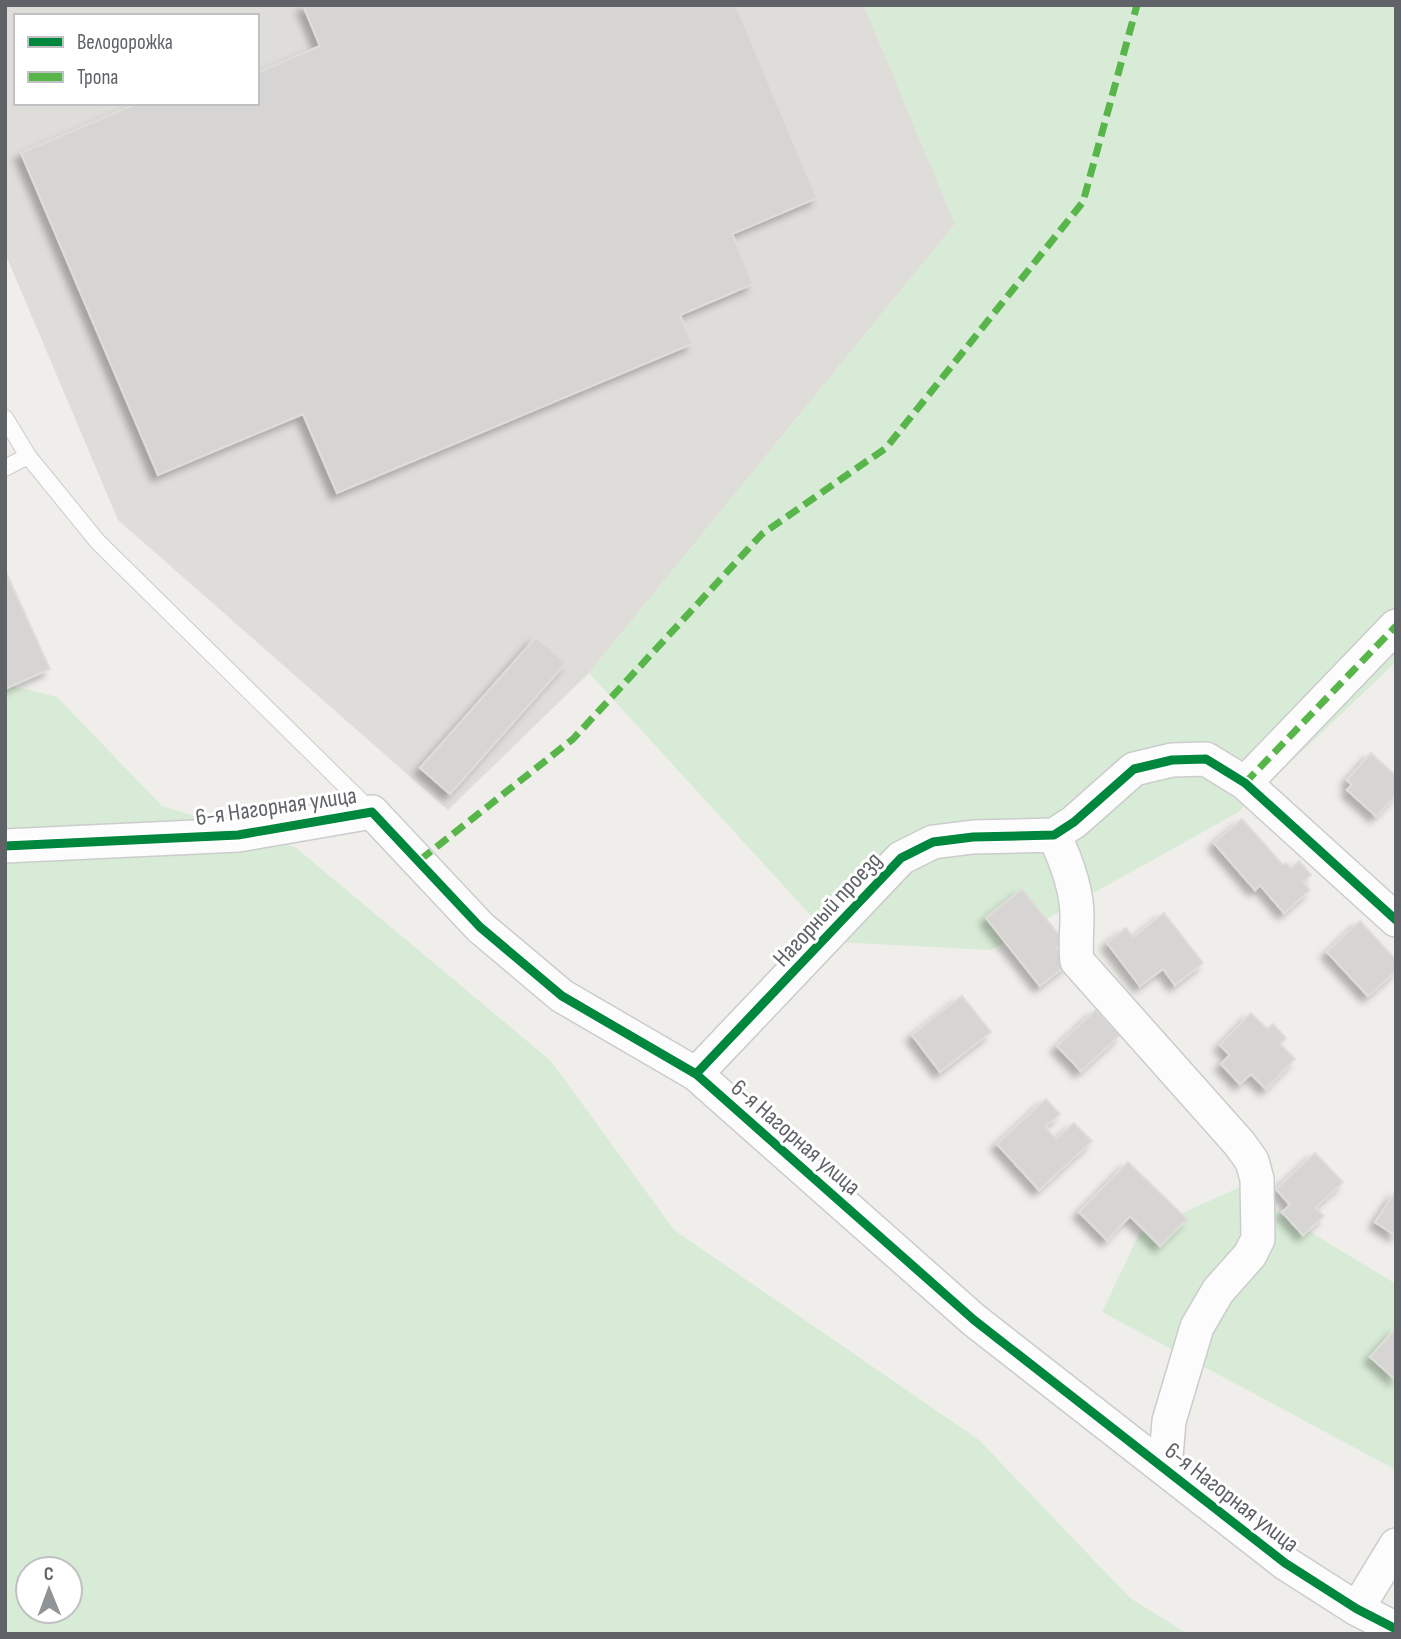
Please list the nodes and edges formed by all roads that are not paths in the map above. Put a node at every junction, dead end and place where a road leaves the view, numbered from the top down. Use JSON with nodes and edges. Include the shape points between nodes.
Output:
{"nodes":[{"id":1,"x":5,"y":418,"type":"edge"},
{"id":2,"x":28,"y":456,"type":"junction"},
{"id":3,"x":5,"y":467,"type":"edge"},
{"id":4,"x":1396,"y":625,"type":"edge"},
{"id":5,"x":1245,"y":783,"type":"junction"},
{"id":6,"x":372,"y":813,"type":"junction"},
{"id":7,"x":1054,"y":835,"type":"junction"},
{"id":8,"x":5,"y":846,"type":"edge"},
{"id":9,"x":1396,"y":920,"type":"edge"},
{"id":10,"x":696,"y":1074,"type":"junction"},
{"id":11,"x":1164,"y":1469,"type":"junction"},
{"id":12,"x":1396,"y":1545,"type":"edge"},
{"id":13,"x":1357,"y":1609,"type":"junction"},
{"id":14,"x":1396,"y":1629,"type":"edge"}],
"edges":[{"from":1,"to":2,"type":"lane"},
{"from":2,"to":3,"type":"lane"},
{"from":2,"to":6,"type":"lane","via":[[98,542]]},
{"from":4,"to":5,"type":"street"},
{"from":5,"to":7,"type":"street","via":[[1206,759],[1172,760],[1134,769]]},
{"from":5,"to":9,"type":"street"},
{"from":6,"to":8,"type":"street","name":"6-я Нагорная улица","via":[[238,835]]},
{"from":6,"to":10,"type":"street","name":"6-я Нагорная улица","via":[[480,927],[562,996]]},
{"from":7,"to":10,"type":"street","name":"Нагорный проезд","via":[[933,842],[901,858]]},
{"from":7,"to":11,"type":"street","via":[[1069,866],[1077,916],[1077,961],[1239,1143],[1252,1161],[1257,1179],[1258,1239],[1197,1327],[1169,1421]]},
{"from":10,"to":11,"type":"street","name":"6-я Нагорная улица","via":[[974,1320]]},
{"from":11,"to":13,"type":"street","name":"6-я Нагорная улица","via":[[1285,1563]]},
{"from":12,"to":13,"type":"street"},
{"from":13,"to":14,"type":"street","name":"6-я Нагорная улица"}]}
